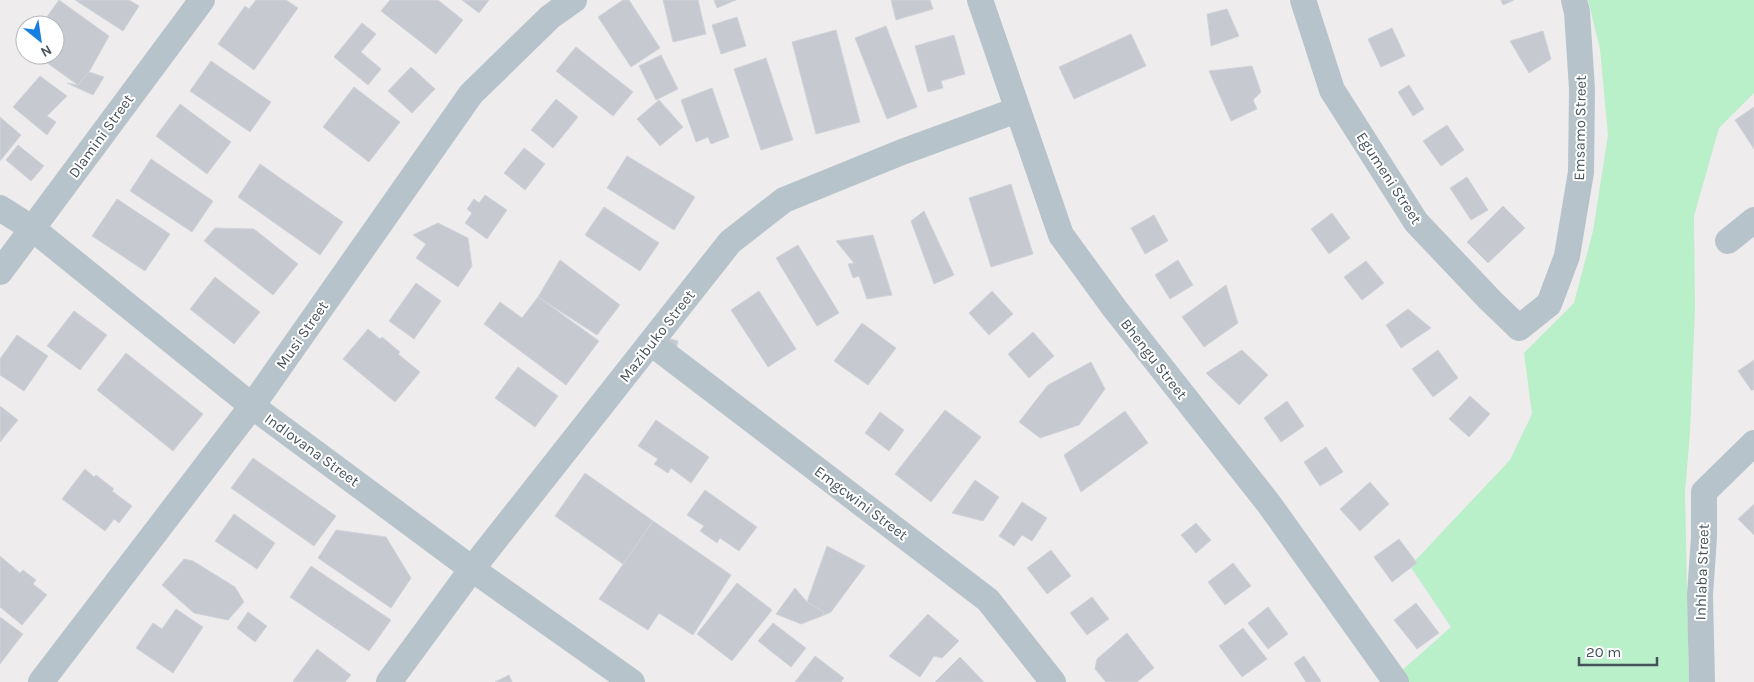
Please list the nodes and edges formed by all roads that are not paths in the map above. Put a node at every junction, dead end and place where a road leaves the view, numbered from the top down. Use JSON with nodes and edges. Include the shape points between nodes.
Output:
{"nodes":[{"id":1,"x":202,"y":0,"type":"edge"},
{"id":2,"x":574,"y":0,"type":"edge"},
{"id":3,"x":980,"y":0,"type":"edge"},
{"id":4,"x":1304,"y":0,"type":"edge"},
{"id":5,"x":1574,"y":0,"type":"edge"},
{"id":6,"x":1017,"y":110,"type":"junction"},
{"id":7,"x":0,"y":208,"type":"edge"},
{"id":8,"x":1754,"y":220,"type":"edge"},
{"id":9,"x":33,"y":229,"type":"junction"},
{"id":10,"x":1728,"y":241,"type":"dead end"},
{"id":11,"x":0,"y":272,"type":"edge"},
{"id":12,"x":1519,"y":328,"type":"joint"},
{"id":13,"x":651,"y":343,"type":"junction"},
{"id":14,"x":252,"y":406,"type":"junction"},
{"id":15,"x":1754,"y":442,"type":"edge"},
{"id":16,"x":472,"y":569,"type":"junction"},
{"id":17,"x":41,"y":682,"type":"edge"},
{"id":18,"x":389,"y":682,"type":"edge"},
{"id":19,"x":632,"y":682,"type":"edge"},
{"id":20,"x":1053,"y":682,"type":"edge"},
{"id":21,"x":1396,"y":682,"type":"edge"},
{"id":22,"x":1702,"y":682,"type":"edge"}],
"edges":[{"from":1,"to":9,"type":"street","name":"Dlamini Street"},
{"from":2,"to":14,"type":"street","name":"Musi Street","via":[[550,17],[471,94]]},
{"from":3,"to":6,"type":"street","name":"Bhengu Street"},
{"from":4,"to":12,"type":"street","name":"Egumeni Street","via":[[1332,90],[1416,222]]},
{"from":5,"to":12,"type":"street","name":"Emsamo Street","via":[[1582,89],[1581,172],[1568,256],[1549,304]]},
{"from":6,"to":13,"type":"street","name":"Mazibuko Street","via":[[784,200],[730,242]]},
{"from":6,"to":21,"type":"street","name":"Bhengu Street","via":[[1061,235],[1115,309],[1269,504]]},
{"from":7,"to":9,"type":"street","name":"Indlovana Street"},
{"from":8,"to":10,"type":"street"},
{"from":9,"to":11,"type":"street","name":"Dlamini Street"},
{"from":9,"to":14,"type":"street","name":"Indlovana Street"},
{"from":13,"to":16,"type":"street","name":"Mazibuko Street"},
{"from":13,"to":20,"type":"street","name":"Emgcwini Street","via":[[988,600]]},
{"from":14,"to":16,"type":"street","name":"Indlovana Street"},
{"from":14,"to":17,"type":"street","name":"Musi Street"},
{"from":15,"to":22,"type":"street","name":"Inhlaba Street","via":[[1704,492],[1700,595]]},
{"from":16,"to":18,"type":"street","name":"Mazibuko Street"},
{"from":16,"to":19,"type":"street","name":"Indlovana Street"}]}
